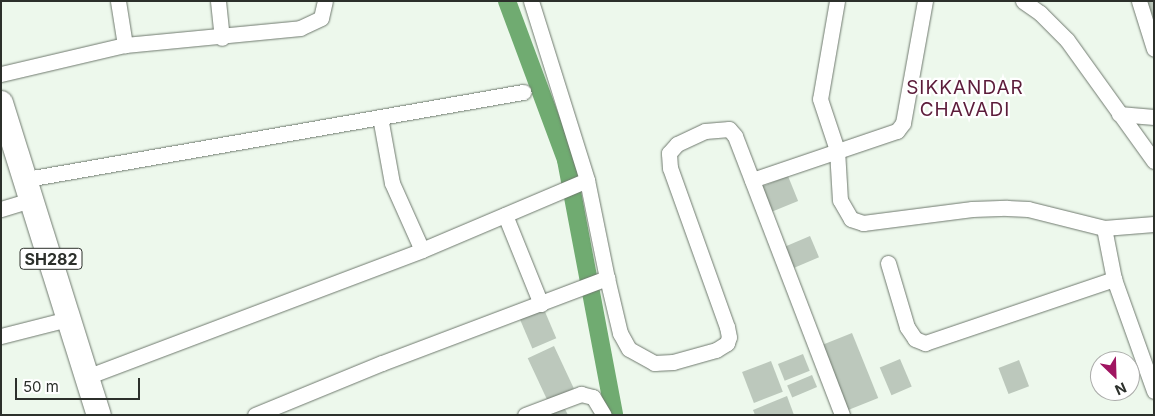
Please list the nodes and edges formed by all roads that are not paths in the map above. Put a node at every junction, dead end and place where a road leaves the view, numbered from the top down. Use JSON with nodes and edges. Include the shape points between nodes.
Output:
{"nodes":[{"id":1,"x":118,"y":1,"type":"edge"},
{"id":2,"x":218,"y":1,"type":"edge"},
{"id":3,"x":325,"y":1,"type":"edge"},
{"id":4,"x":531,"y":1,"type":"edge"},
{"id":5,"x":837,"y":1,"type":"edge"},
{"id":6,"x":924,"y":1,"type":"edge"},
{"id":7,"x":1023,"y":1,"type":"edge"},
{"id":8,"x":1139,"y":1,"type":"edge"},
{"id":9,"x":222,"y":38,"type":"junction"},
{"id":10,"x":125,"y":45,"type":"junction"},
{"id":11,"x":1154,"y":49,"type":"edge"},
{"id":12,"x":1,"y":74,"type":"edge"},
{"id":13,"x":523,"y":92,"type":"dead end"},
{"id":14,"x":1,"y":103,"type":"edge"},
{"id":15,"x":1119,"y":114,"type":"junction"},
{"id":16,"x":380,"y":117,"type":"junction"},
{"id":17,"x":1154,"y":117,"type":"edge"},
{"id":18,"x":837,"y":150,"type":"junction"},
{"id":19,"x":1154,"y":161,"type":"edge"},
{"id":20,"x":587,"y":180,"type":"junction"},
{"id":21,"x":752,"y":180,"type":"junction"},
{"id":22,"x":30,"y":189,"type":"junction"},
{"id":23,"x":1,"y":209,"type":"edge"},
{"id":24,"x":505,"y":215,"type":"junction"},
{"id":25,"x":1154,"y":224,"type":"edge"},
{"id":26,"x":1104,"y":228,"type":"junction"},
{"id":27,"x":422,"y":250,"type":"junction"},
{"id":28,"x":888,"y":264,"type":"dead end"},
{"id":29,"x":606,"y":278,"type":"junction"},
{"id":30,"x":1114,"y":279,"type":"junction"},
{"id":31,"x":541,"y":304,"type":"junction"},
{"id":32,"x":68,"y":319,"type":"junction"},
{"id":33,"x":1,"y":336,"type":"edge"},
{"id":34,"x":89,"y":376,"type":"junction"},
{"id":35,"x":1154,"y":391,"type":"edge"},
{"id":36,"x":99,"y":415,"type":"edge"},
{"id":37,"x":255,"y":415,"type":"edge"},
{"id":38,"x":526,"y":415,"type":"edge"},
{"id":39,"x":604,"y":415,"type":"edge"},
{"id":40,"x":842,"y":415,"type":"edge"}],
"edges":[{"from":1,"to":10,"type":"street"},
{"from":2,"to":9,"type":"street"},
{"from":3,"to":9,"type":"street","via":[[322,18],[300,28]]},
{"from":4,"to":20,"type":"street"},
{"from":5,"to":18,"type":"street","via":[[820,99]]},
{"from":6,"to":18,"type":"street","via":[[903,123],[890,135]]},
{"from":7,"to":15,"type":"street","via":[[1067,40]]},
{"from":8,"to":11,"type":"street"},
{"from":9,"to":10,"type":"street"},
{"from":10,"to":12,"type":"street"},
{"from":13,"to":16,"type":"street"},
{"from":14,"to":22,"type":"main road","number":"SH282"},
{"from":15,"to":17,"type":"street"},
{"from":15,"to":19,"type":"street"},
{"from":16,"to":22,"type":"street"},
{"from":16,"to":27,"type":"street","via":[[395,192]]},
{"from":18,"to":21,"type":"street"},
{"from":18,"to":26,"type":"street","via":[[840,200],[851,219],[863,223],[972,209],[1007,208],[1028,209]]},
{"from":20,"to":24,"type":"street"},
{"from":20,"to":29,"type":"street"},
{"from":21,"to":29,"type":"street","via":[[736,136],[729,129],[705,131],[677,144],[669,153],[670,168],[727,326],[729,337],[716,350],[673,362],[654,363],[640,358],[629,349],[620,333]]},
{"from":21,"to":40,"type":"street"},
{"from":22,"to":23,"type":"street"},
{"from":22,"to":32,"type":"main road","number":"SH282"},
{"from":24,"to":27,"type":"street"},
{"from":24,"to":31,"type":"street"},
{"from":25,"to":26,"type":"street"},
{"from":26,"to":30,"type":"street"},
{"from":27,"to":34,"type":"street"},
{"from":28,"to":30,"type":"street","via":[[907,327],[914,339],[925,343]]},
{"from":29,"to":31,"type":"street"},
{"from":30,"to":35,"type":"street"},
{"from":31,"to":37,"type":"street","via":[[382,363]]},
{"from":32,"to":33,"type":"street"},
{"from":32,"to":34,"type":"main road","number":"SH282"},
{"from":34,"to":36,"type":"main road","number":"SH282"},
{"from":38,"to":39,"type":"street","via":[[581,394],[593,397]]}]}
